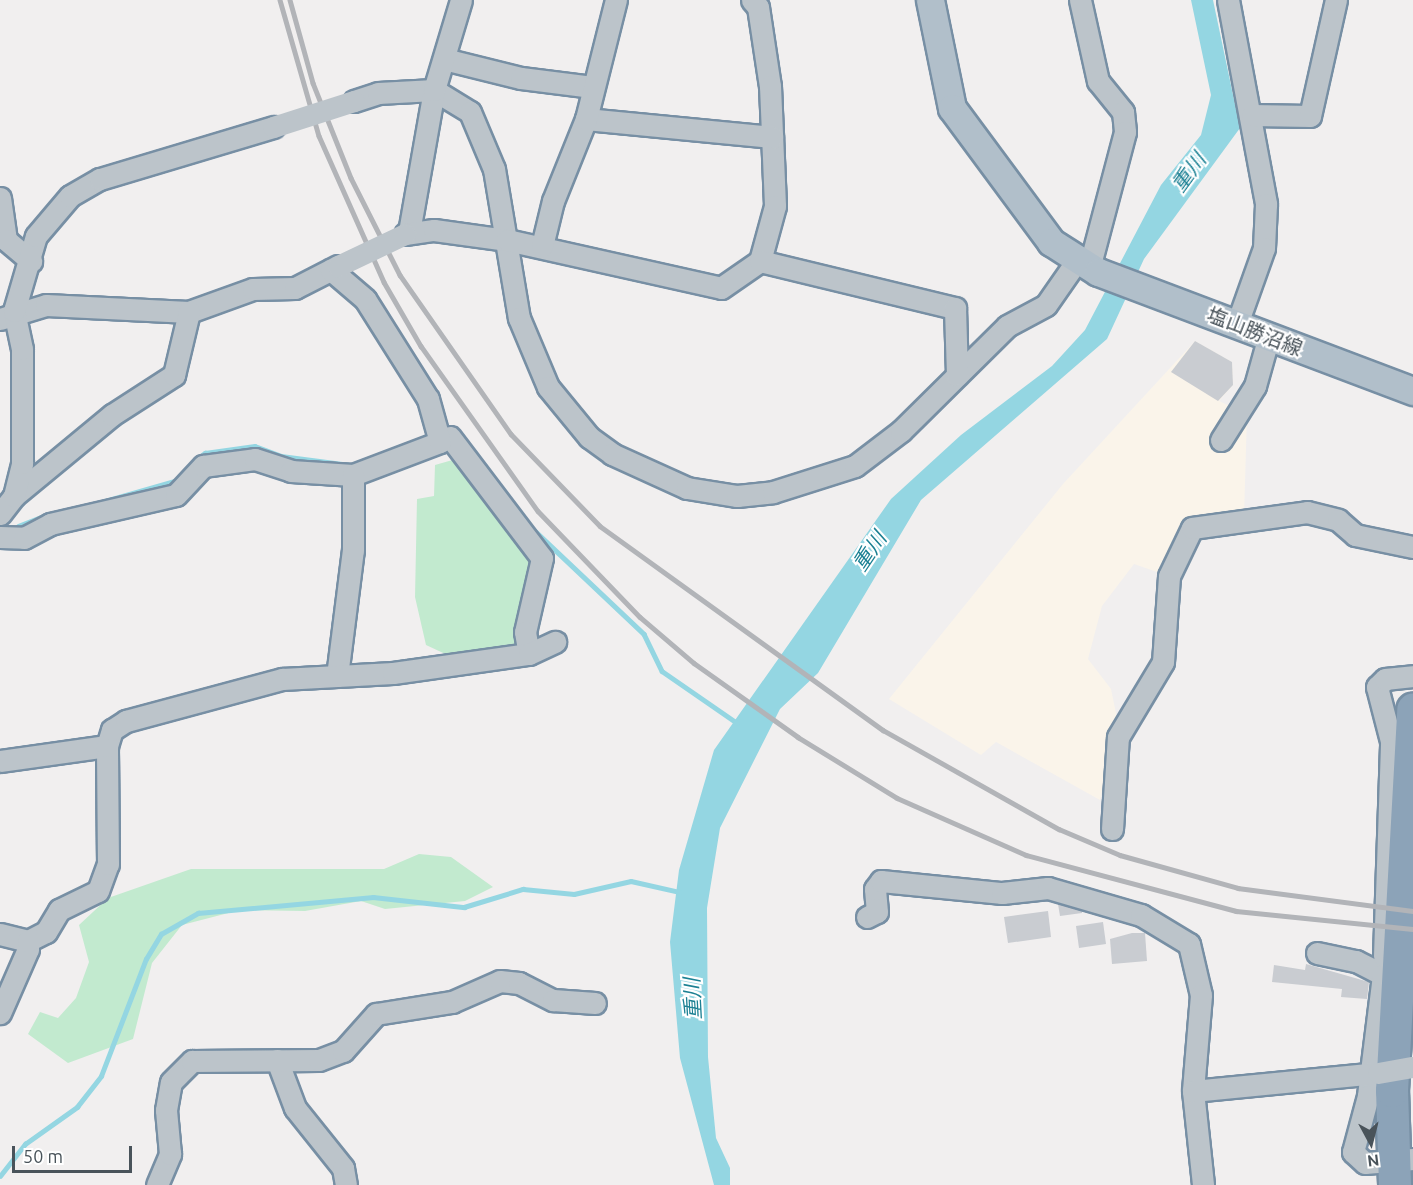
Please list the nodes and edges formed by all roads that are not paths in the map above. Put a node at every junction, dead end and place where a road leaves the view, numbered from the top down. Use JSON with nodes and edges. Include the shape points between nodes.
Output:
{"nodes":[{"id":1,"x":461,"y":0,"type":"edge"},
{"id":2,"x":616,"y":0,"type":"edge"},
{"id":3,"x":930,"y":0,"type":"edge"},
{"id":4,"x":1080,"y":0,"type":"edge"},
{"id":5,"x":1228,"y":0,"type":"edge"},
{"id":6,"x":1336,"y":0,"type":"edge"},
{"id":7,"x":757,"y":2,"type":"edge"},
{"id":8,"x":444,"y":58,"type":"junction"},
{"id":9,"x":592,"y":87,"type":"junction"},
{"id":10,"x":434,"y":90,"type":"junction"},
{"id":11,"x":1252,"y":115,"type":"junction"},
{"id":12,"x":586,"y":119,"type":"junction"},
{"id":13,"x":772,"y":137,"type":"junction"},
{"id":14,"x":0,"y":198,"type":"edge"},
{"id":15,"x":407,"y":233,"type":"junction"},
{"id":16,"x":507,"y":240,"type":"junction"},
{"id":17,"x":542,"y":246,"type":"junction"},
{"id":18,"x":31,"y":261,"type":"junction"},
{"id":19,"x":760,"y":261,"type":"junction"},
{"id":20,"x":1088,"y":267,"type":"junction"},
{"id":21,"x":335,"y":268,"type":"junction"},
{"id":22,"x":189,"y":312,"type":"junction"},
{"id":23,"x":7,"y":315,"type":"edge"},
{"id":24,"x":1235,"y":323,"type":"junction"},
{"id":25,"x":1269,"y":336,"type":"junction"},
{"id":26,"x":957,"y":375,"type":"junction"},
{"id":27,"x":1413,"y":391,"type":"edge"},
{"id":28,"x":450,"y":437,"type":"dead end"},
{"id":29,"x":1221,"y":440,"type":"dead end"},
{"id":30,"x":353,"y":475,"type":"junction"},
{"id":31,"x":14,"y":496,"type":"junction"},
{"id":32,"x":0,"y":514,"type":"edge"},
{"id":33,"x":0,"y":537,"type":"edge"},
{"id":34,"x":1413,"y":547,"type":"edge"},
{"id":35,"x":555,"y":642,"type":"dead end"},
{"id":36,"x":529,"y":654,"type":"junction"},
{"id":37,"x":337,"y":676,"type":"junction"},
{"id":38,"x":1413,"y":676,"type":"edge"},
{"id":39,"x":1413,"y":710,"type":"edge"},
{"id":40,"x":107,"y":746,"type":"junction"},
{"id":41,"x":0,"y":761,"type":"edge"},
{"id":42,"x":1112,"y":829,"type":"dead end"},
{"id":43,"x":867,"y":917,"type":"dead end"},
{"id":44,"x":0,"y":934,"type":"edge"},
{"id":45,"x":28,"y":941,"type":"junction"},
{"id":46,"x":1317,"y":953,"type":"dead end"},
{"id":47,"x":1383,"y":975,"type":"junction"},
{"id":48,"x":595,"y":1003,"type":"dead end"},
{"id":49,"x":0,"y":1013,"type":"edge"},
{"id":50,"x":277,"y":1060,"type":"junction"},
{"id":51,"x":1412,"y":1067,"type":"edge"},
{"id":52,"x":1374,"y":1074,"type":"junction"},
{"id":53,"x":1193,"y":1091,"type":"junction"},
{"id":54,"x":1400,"y":1169,"type":"edge"},
{"id":55,"x":157,"y":1185,"type":"edge"},
{"id":56,"x":346,"y":1185,"type":"edge"},
{"id":57,"x":1203,"y":1185,"type":"edge"}],
"edges":[{"from":1,"to":8,"type":"street"},
{"from":2,"to":9,"type":"street"},
{"from":3,"to":20,"type":"main road","name":"塩山勝沼線","via":[[952,108],[1014,198],[1051,242]]},
{"from":4,"to":20,"type":"street","via":[[1098,81],[1123,112],[1125,132]]},
{"from":5,"to":11,"type":"street"},
{"from":6,"to":11,"type":"street","via":[[1310,116]]},
{"from":7,"to":13,"type":"street"},
{"from":8,"to":9,"type":"street","via":[[521,78]]},
{"from":8,"to":10,"type":"street"},
{"from":9,"to":12,"type":"street"},
{"from":10,"to":15,"type":"street"},
{"from":10,"to":16,"type":"street","via":[[458,102],[480,126]]},
{"from":10,"to":18,"type":"street","bridge":true,"via":[[378,93],[100,179],[70,195],[36,237]]},
{"from":11,"to":24,"type":"street","via":[[1264,175],[1264,248]]},
{"from":12,"to":13,"type":"street"},
{"from":12,"to":17,"type":"street","via":[[553,201]]},
{"from":13,"to":19,"type":"street","via":[[775,206]]},
{"from":14,"to":18,"type":"street","via":[[6,240]]},
{"from":15,"to":16,"type":"street"},
{"from":15,"to":21,"type":"street","bridge":true},
{"from":16,"to":17,"type":"street"},
{"from":16,"to":26,"type":"street","via":[[519,318],[548,387],[589,436],[662,480],[737,496],[830,477],[877,452]]},
{"from":17,"to":19,"type":"street","via":[[721,288]]},
{"from":18,"to":23,"type":"street"},
{"from":19,"to":26,"type":"street","via":[[955,308]]},
{"from":20,"to":24,"type":"main road","name":"塩山勝沼線"},
{"from":20,"to":26,"type":"street","via":[[1046,305],[1007,326]]},
{"from":21,"to":22,"type":"street","via":[[295,288],[253,289]]},
{"from":21,"to":30,"type":"street","via":[[364,299],[422,389],[440,442]]},
{"from":22,"to":23,"type":"street","via":[[46,305]]},
{"from":22,"to":31,"type":"street","via":[[174,375],[112,415]]},
{"from":23,"to":31,"type":"street","via":[[22,349],[22,463]]},
{"from":24,"to":25,"type":"main road","name":"塩山勝沼線"},
{"from":25,"to":27,"type":"main road","name":"塩山勝沼線"},
{"from":25,"to":29,"type":"street","via":[[1255,386]]},
{"from":28,"to":36,"type":"street","via":[[542,558],[525,632]]},
{"from":30,"to":33,"type":"street","via":[[291,471],[255,459],[203,466],[176,495],[50,524],[24,538]]},
{"from":30,"to":37,"type":"street","via":[[353,550]]},
{"from":31,"to":32,"type":"street"},
{"from":34,"to":42,"type":"street","via":[[1355,535],[1338,520],[1307,512],[1192,528],[1169,576],[1163,608],[1168,646],[1163,662],[1118,737]]},
{"from":35,"to":36,"type":"street"},
{"from":36,"to":37,"type":"street"},
{"from":37,"to":40,"type":"street","via":[[282,679],[126,721],[112,730]]},
{"from":38,"to":47,"type":"street","via":[[1385,679],[1377,687],[1391,741]]},
{"from":39,"to":54,"type":"highway","via":[[1392,1091]]},
{"from":40,"to":41,"type":"street"},
{"from":40,"to":45,"type":"street","via":[[108,864],[98,891],[59,910],[46,932]]},
{"from":43,"to":53,"type":"street","via":[[877,912],[875,889],[881,882],[1002,893],[1048,888],[1141,915],[1189,944],[1196,954],[1201,995]]},
{"from":44,"to":45,"type":"street"},
{"from":45,"to":49,"type":"street","via":[[25,961]]},
{"from":46,"to":47,"type":"street"},
{"from":47,"to":52,"type":"street"},
{"from":48,"to":50,"type":"street","via":[[553,1000],[519,983],[500,981],[452,1002],[376,1014],[334,1056]]},
{"from":50,"to":55,"type":"street","via":[[205,1059],[179,1070],[166,1097],[170,1154]]},
{"from":50,"to":56,"type":"street","via":[[296,1108],[343,1168]]},
{"from":51,"to":52,"type":"street","bridge":true},
{"from":52,"to":53,"type":"street"},
{"from":52,"to":54,"type":"street","via":[[1364,1123],[1354,1134],[1353,1152],[1365,1163]]},
{"from":53,"to":57,"type":"street"}]}
